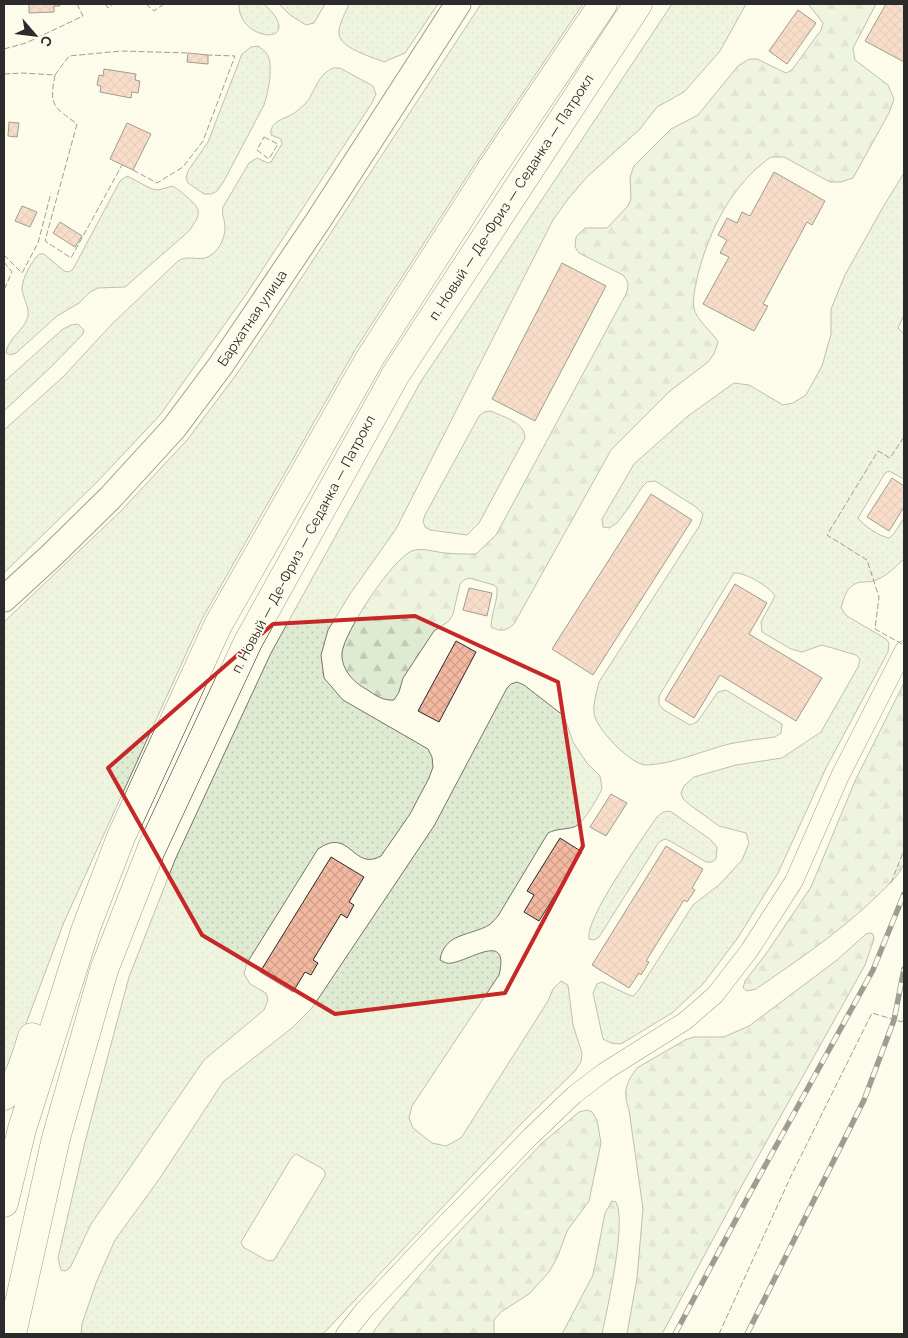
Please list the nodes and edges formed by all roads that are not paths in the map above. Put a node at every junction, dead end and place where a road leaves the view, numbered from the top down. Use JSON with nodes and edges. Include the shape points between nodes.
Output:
{"nodes":[{"id":1,"x":458,"y":4,"type":"edge"},
{"id":2,"x":603,"y":4,"type":"edge"},
{"id":3,"x":638,"y":4,"type":"edge"},
{"id":4,"x":4,"y":599,"type":"edge"},
{"id":5,"x":904,"y":650,"type":"edge"},
{"id":6,"x":86,"y":928,"type":"junction"},
{"id":7,"x":4,"y":1096,"type":"edge"},
{"id":8,"x":4,"y":1203,"type":"edge"},
{"id":9,"x":15,"y":1329,"type":"edge"},
{"id":10,"x":345,"y":1334,"type":"edge"}],
"edges":[{"from":1,"to":4,"type":"main road","name":"Бархатная улица","via":[[318,221],[221,365],[174,428],[110,498]]},
{"from":2,"to":6,"type":"main road","via":[[490,171],[370,358],[218,625],[122,837]]},
{"from":3,"to":9,"type":"main road","name":"п. Новый — Де-Фриз — Седанка — Патрокл","via":[[396,374],[248,642],[151,850],[104,970],[56,1138]]},
{"from":5,"to":10,"type":"street","via":[[840,776],[794,881],[749,951],[715,995],[685,1022],[604,1072],[567,1102],[429,1241]]},
{"from":6,"to":7,"type":"main road","via":[[72,937],[66,946],[20,1070]]},
{"from":6,"to":8,"type":"main road","via":[[22,1129]]}]}
